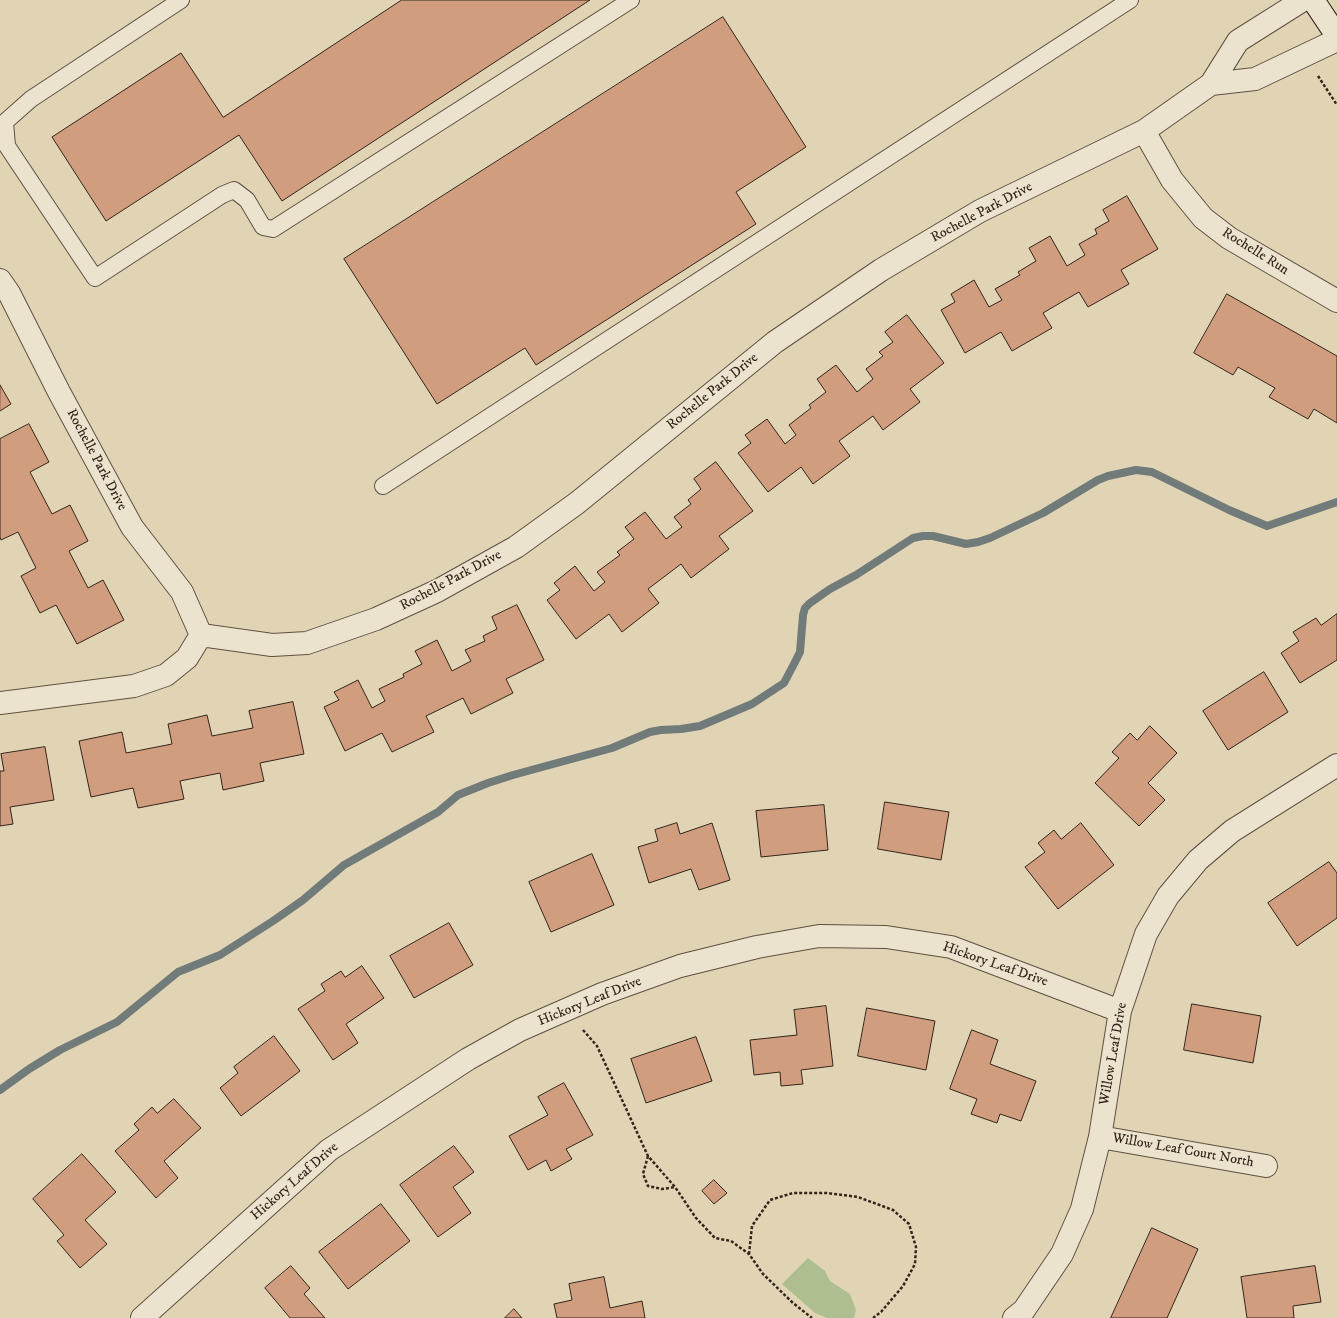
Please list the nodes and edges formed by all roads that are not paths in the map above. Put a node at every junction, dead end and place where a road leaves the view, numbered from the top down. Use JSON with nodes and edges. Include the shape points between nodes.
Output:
{"nodes":[{"id":1,"x":182,"y":0,"type":"edge"},
{"id":2,"x":630,"y":0,"type":"edge"},
{"id":3,"x":1130,"y":0,"type":"edge"},
{"id":4,"x":1304,"y":0,"type":"edge"},
{"id":5,"x":1313,"y":0,"type":"edge"},
{"id":6,"x":1337,"y":36,"type":"edge"},
{"id":7,"x":1337,"y":40,"type":"edge"},
{"id":8,"x":1211,"y":84,"type":"junction"},
{"id":9,"x":1144,"y":131,"type":"junction"},
{"id":10,"x":0,"y":280,"type":"edge"},
{"id":11,"x":1337,"y":301,"type":"edge"},
{"id":12,"x":383,"y":486,"type":"dead end"},
{"id":13,"x":201,"y":635,"type":"junction"},
{"id":14,"x":0,"y":703,"type":"edge"},
{"id":15,"x":1337,"y":765,"type":"edge"},
{"id":16,"x":1120,"y":1011,"type":"junction"},
{"id":17,"x":1100,"y":1137,"type":"junction"},
{"id":18,"x":1266,"y":1166,"type":"dead end"},
{"id":19,"x":142,"y":1318,"type":"edge"},
{"id":20,"x":1014,"y":1318,"type":"edge"}],
"edges":[{"from":1,"to":2,"type":"lane","via":[[30,99],[5,122],[7,146],[96,278],[222,195],[234,190],[247,200],[263,227],[273,229]]},
{"from":3,"to":12,"type":"lane"},
{"from":4,"to":8,"type":"street","name":"Rochelle Park Drive","via":[[1238,41]]},
{"from":5,"to":6,"type":"street"},
{"from":7,"to":8,"type":"street","name":"Rochelle Park Drive","via":[[1255,79]]},
{"from":8,"to":9,"type":"street","name":"Rochelle Park Drive"},
{"from":9,"to":11,"type":"street","name":"Rochelle Run","via":[[1172,180],[1203,218],[1228,238]]},
{"from":9,"to":13,"type":"street","name":"Rochelle Park Drive","via":[[980,211],[881,270],[776,342],[577,502],[516,547],[437,592],[376,619],[307,643],[272,645]]},
{"from":10,"to":13,"type":"street","name":"Rochelle Park Drive","via":[[132,527],[182,592]]},
{"from":13,"to":14,"type":"street","via":[[187,658],[166,674],[134,686]]},
{"from":15,"to":16,"type":"street","name":"Willow Leaf Drive","via":[[1232,831],[1198,860],[1168,896],[1146,934]]},
{"from":16,"to":17,"type":"street","name":"Willow Leaf Drive"},
{"from":16,"to":19,"type":"street","name":"Hickory Leaf Drive","via":[[951,947],[886,937],[819,936],[757,947],[680,966],[602,994],[520,1030],[468,1059],[329,1150]]},
{"from":17,"to":18,"type":"street","name":"Willow Leaf Court North"},
{"from":17,"to":20,"type":"street","name":"Willow Leaf Drive","via":[[1082,1209],[1062,1254],[1024,1310]]}]}
